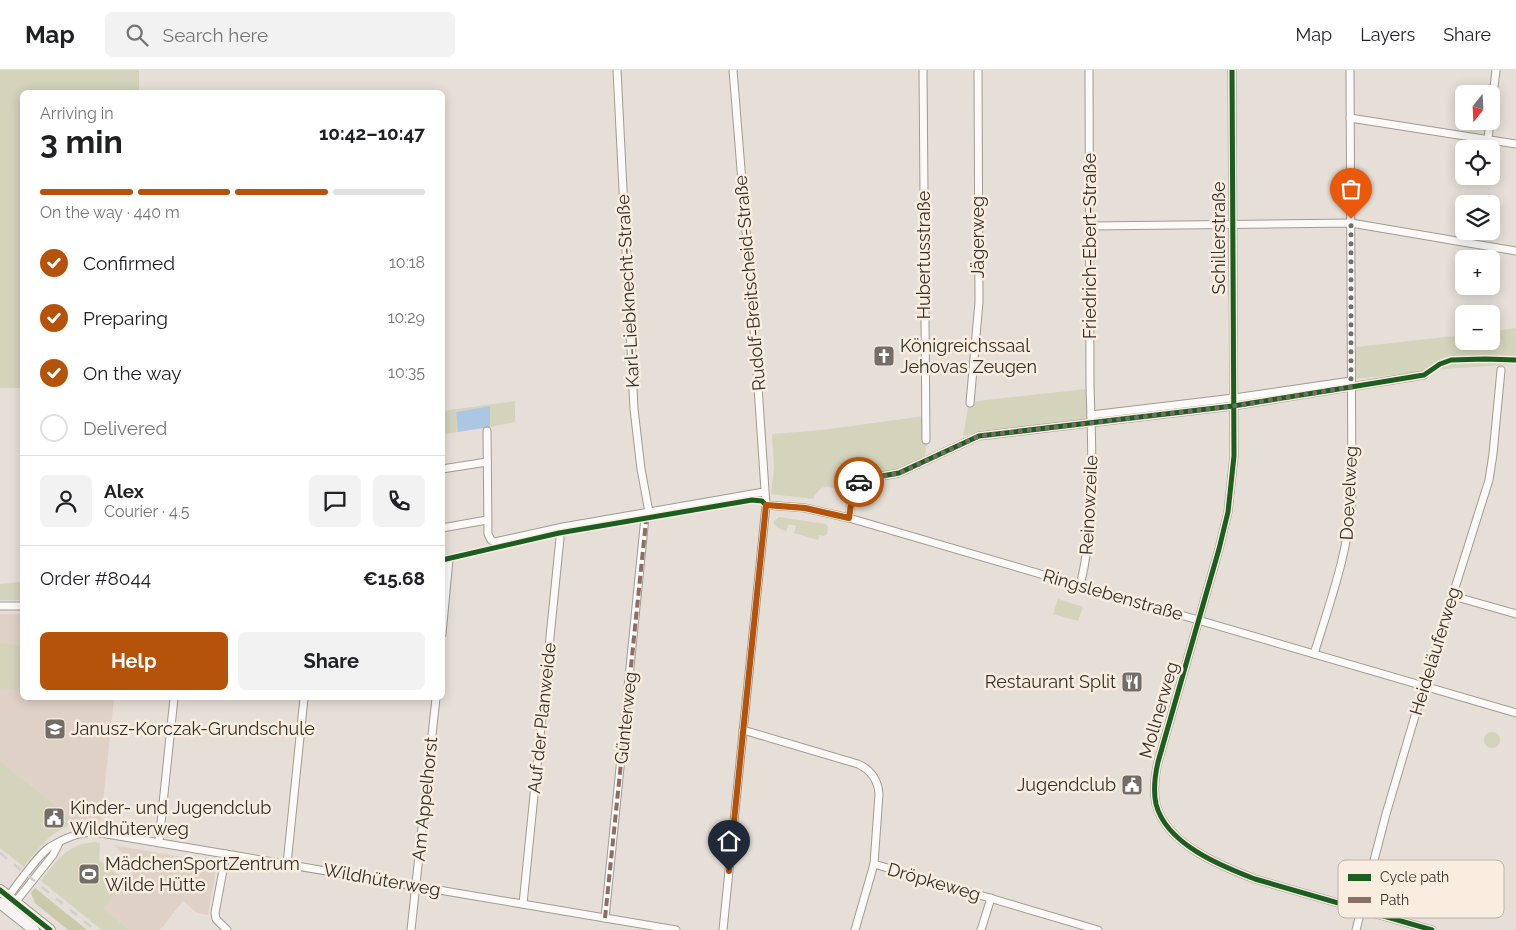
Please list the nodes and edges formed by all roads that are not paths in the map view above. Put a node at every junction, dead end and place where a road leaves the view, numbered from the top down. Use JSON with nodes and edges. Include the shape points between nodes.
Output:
{"nodes":[{"id":1,"x":617,"y":70,"type":"edge"},
{"id":2,"x":733,"y":70,"type":"edge"},
{"id":3,"x":923,"y":70,"type":"edge"},
{"id":4,"x":978,"y":70,"type":"edge"},
{"id":5,"x":1089,"y":70,"type":"edge"},
{"id":6,"x":1232,"y":70,"type":"edge"},
{"id":7,"x":1350,"y":70,"type":"edge"},
{"id":8,"x":1496,"y":70,"type":"edge"},
{"id":9,"x":1494,"y":85,"type":"edge"},
{"id":10,"x":1350,"y":118,"type":"junction"},
{"id":11,"x":1489,"y":130,"type":"edge"},
{"id":12,"x":1488,"y":140,"type":"joint"},
{"id":13,"x":1500,"y":142,"type":"edge"},
{"id":14,"x":1516,"y":144,"type":"edge"},
{"id":15,"x":1233,"y":224,"type":"junction"},
{"id":16,"x":1351,"y":224,"type":"junction"},
{"id":17,"x":1090,"y":226,"type":"junction"},
{"id":18,"x":1516,"y":250,"type":"edge"},
{"id":19,"x":1501,"y":370,"type":"dead end"},
{"id":20,"x":1424,"y":375,"type":"dead end"},
{"id":21,"x":1351,"y":384,"type":"junction"},
{"id":22,"x":1234,"y":402,"type":"junction"},
{"id":23,"x":970,"y":403,"type":"dead end"},
{"id":24,"x":1092,"y":419,"type":"junction"},
{"id":25,"x":487,"y":431,"type":"dead end"},
{"id":26,"x":926,"y":440,"type":"dead end"},
{"id":27,"x":487,"y":462,"type":"junction"},
{"id":28,"x":445,"y":469,"type":"edge"},
{"id":29,"x":764,"y":494,"type":"junction"},
{"id":30,"x":766,"y":505,"type":"junction"},
{"id":31,"x":647,"y":515,"type":"junction"},
{"id":32,"x":849,"y":518,"type":"junction"},
{"id":33,"x":487,"y":520,"type":"junction"},
{"id":34,"x":445,"y":527,"type":"edge"},
{"id":35,"x":559,"y":533,"type":"dead end"},
{"id":36,"x":449,"y":558,"type":"dead end"},
{"id":37,"x":1080,"y":586,"type":"junction"},
{"id":38,"x":1453,"y":596,"type":"junction"},
{"id":39,"x":445,"y":601,"type":"edge"},
{"id":40,"x":0,"y":606,"type":"edge"},
{"id":41,"x":20,"y":606,"type":"edge"},
{"id":42,"x":1516,"y":614,"type":"edge"},
{"id":43,"x":1199,"y":620,"type":"junction"},
{"id":44,"x":1314,"y":654,"type":"junction"},
{"id":45,"x":1424,"y":686,"type":"junction"},
{"id":46,"x":174,"y":700,"type":"edge"},
{"id":47,"x":304,"y":700,"type":"edge"},
{"id":48,"x":436,"y":700,"type":"edge"},
{"id":49,"x":1516,"y":713,"type":"edge"},
{"id":50,"x":743,"y":730,"type":"junction"},
{"id":51,"x":158,"y":842,"type":"junction"},
{"id":52,"x":226,"y":854,"type":"junction"},
{"id":53,"x":1374,"y":860,"type":"edge"},
{"id":54,"x":287,"y":864,"type":"junction"},
{"id":55,"x":874,"y":864,"type":"junction"},
{"id":56,"x":416,"y":886,"type":"junction"},
{"id":57,"x":990,"y":898,"type":"junction"},
{"id":58,"x":6,"y":901,"type":"edge"},
{"id":59,"x":1338,"y":903,"type":"edge"},
{"id":60,"x":522,"y":904,"type":"junction"},
{"id":61,"x":605,"y":918,"type":"junction"},
{"id":62,"x":1389,"y":918,"type":"edge"},
{"id":63,"x":34,"y":930,"type":"edge"},
{"id":64,"x":50,"y":930,"type":"edge"},
{"id":65,"x":227,"y":930,"type":"edge"},
{"id":66,"x":411,"y":930,"type":"edge"},
{"id":67,"x":676,"y":930,"type":"edge"},
{"id":68,"x":723,"y":930,"type":"edge"},
{"id":69,"x":854,"y":930,"type":"edge"},
{"id":70,"x":981,"y":930,"type":"edge"},
{"id":71,"x":1098,"y":930,"type":"edge"},
{"id":72,"x":1432,"y":930,"type":"edge"}],
"edges":[{"from":1,"to":31,"type":"street","name":"Karl-Liebknecht-Straße","via":[[634,408]]},
{"from":2,"to":29,"type":"street","name":"Rudolf-Breitscheid-Straße","via":[[761,417]]},
{"from":3,"to":26,"type":"street","name":"Hubertusstraße"},
{"from":4,"to":23,"type":"street","name":"Jägerweg","via":[[979,302]]},
{"from":5,"to":17,"type":"street","name":"Friedrich-Ebert-Straße"},
{"from":6,"to":15,"type":"street","name":"Schillerstraße"},
{"from":7,"to":10,"type":"street","name":"Doevelweg"},
{"from":8,"to":9,"type":"street"},
{"from":10,"to":12,"type":"street"},
{"from":10,"to":16,"type":"street","name":"Doevelweg"},
{"from":11,"to":12,"type":"street"},
{"from":13,"to":14,"type":"street"},
{"from":15,"to":16,"type":"street"},
{"from":15,"to":17,"type":"street"},
{"from":15,"to":22,"type":"street","name":"Schillerstraße"},
{"from":16,"to":18,"type":"street"},
{"from":16,"to":21,"type":"street","name":"Doevelweg"},
{"from":17,"to":24,"type":"street","name":"Friedrich-Ebert-Straße"},
{"from":19,"to":38,"type":"street","name":"Heideläuferweg","via":[[1488,480]]},
{"from":20,"to":21,"type":"street"},
{"from":21,"to":22,"type":"street"},
{"from":21,"to":44,"type":"street","name":"Doevelweg","via":[[1352,496],[1348,536]]},
{"from":22,"to":24,"type":"street"},
{"from":22,"to":43,"type":"street","name":"Mollnerweg","via":[[1234,456],[1228,512]]},
{"from":24,"to":32,"type":"street","via":[[979,436],[900,473],[866,479],[853,489]]},
{"from":24,"to":37,"type":"street","name":"Reinowzeile","via":[[1089,536]]},
{"from":25,"to":27,"type":"street"},
{"from":27,"to":28,"type":"street"},
{"from":27,"to":33,"type":"street"},
{"from":29,"to":30,"type":"street","name":"Rudolf-Breitscheid-Straße"},
{"from":29,"to":31,"type":"street"},
{"from":30,"to":32,"type":"street","name":"Ringslebenstraße","via":[[805,508]]},
{"from":30,"to":50,"type":"street","name":"Rudolf-Breitscheid-Straße"},
{"from":31,"to":33,"type":"street","via":[[563,527],[500,541],[491,540]]},
{"from":31,"to":61,"type":"street","name":"Günterweg"},
{"from":32,"to":37,"type":"street","name":"Ringslebenstraße"},
{"from":33,"to":34,"type":"street"},
{"from":35,"to":60,"type":"street","name":"Auf der Planweide"},
{"from":36,"to":39,"type":"street"},
{"from":37,"to":43,"type":"street","name":"Ringslebenstraße"},
{"from":38,"to":42,"type":"street"},
{"from":38,"to":45,"type":"street","name":"Heideläuferweg"},
{"from":40,"to":41,"type":"street"},
{"from":43,"to":44,"type":"street","name":"Ringslebenstraße"},
{"from":43,"to":59,"type":"street","name":"Mollnerweg","via":[[1156,771],[1155,797],[1162,817],[1172,832],[1188,845],[1230,870]]},
{"from":44,"to":45,"type":"street","name":"Ringslebenstraße"},
{"from":45,"to":49,"type":"street","name":"Ringslebenstraße"},
{"from":45,"to":53,"type":"street","name":"Heideläuferweg"},
{"from":46,"to":51,"type":"street"},
{"from":47,"to":54,"type":"street"},
{"from":48,"to":56,"type":"street","name":"Am Appelhorst"},
{"from":50,"to":55,"type":"street","name":"Dröpkeweg","via":[[858,764],[873,775],[879,804]]},
{"from":50,"to":68,"type":"street","name":"Rudolf-Breitscheid-Straße"},
{"from":51,"to":52,"type":"street","name":"Wildhüterweg"},
{"from":51,"to":58,"type":"street","name":"Wildhüterweg","via":[[106,833],[79,834],[59,843],[53,855]]},
{"from":52,"to":54,"type":"street","name":"Wildhüterweg"},
{"from":52,"to":65,"type":"street","via":[[215,913],[216,919]]},
{"from":54,"to":56,"type":"street","name":"Wildhüterweg"},
{"from":55,"to":57,"type":"street","name":"Dröpkeweg"},
{"from":55,"to":69,"type":"street"},
{"from":56,"to":60,"type":"street","name":"Wildhüterweg"},
{"from":56,"to":66,"type":"street","name":"Am Appelhorst"},
{"from":57,"to":70,"type":"street"},
{"from":57,"to":71,"type":"street","name":"Dröpkeweg"},
{"from":58,"to":63,"type":"street"},
{"from":58,"to":64,"type":"street"},
{"from":60,"to":61,"type":"street","name":"Wildhüterweg"},
{"from":61,"to":67,"type":"street","name":"Wildhüterweg"},
{"from":62,"to":72,"type":"street","name":"Mollnerweg"}]}
